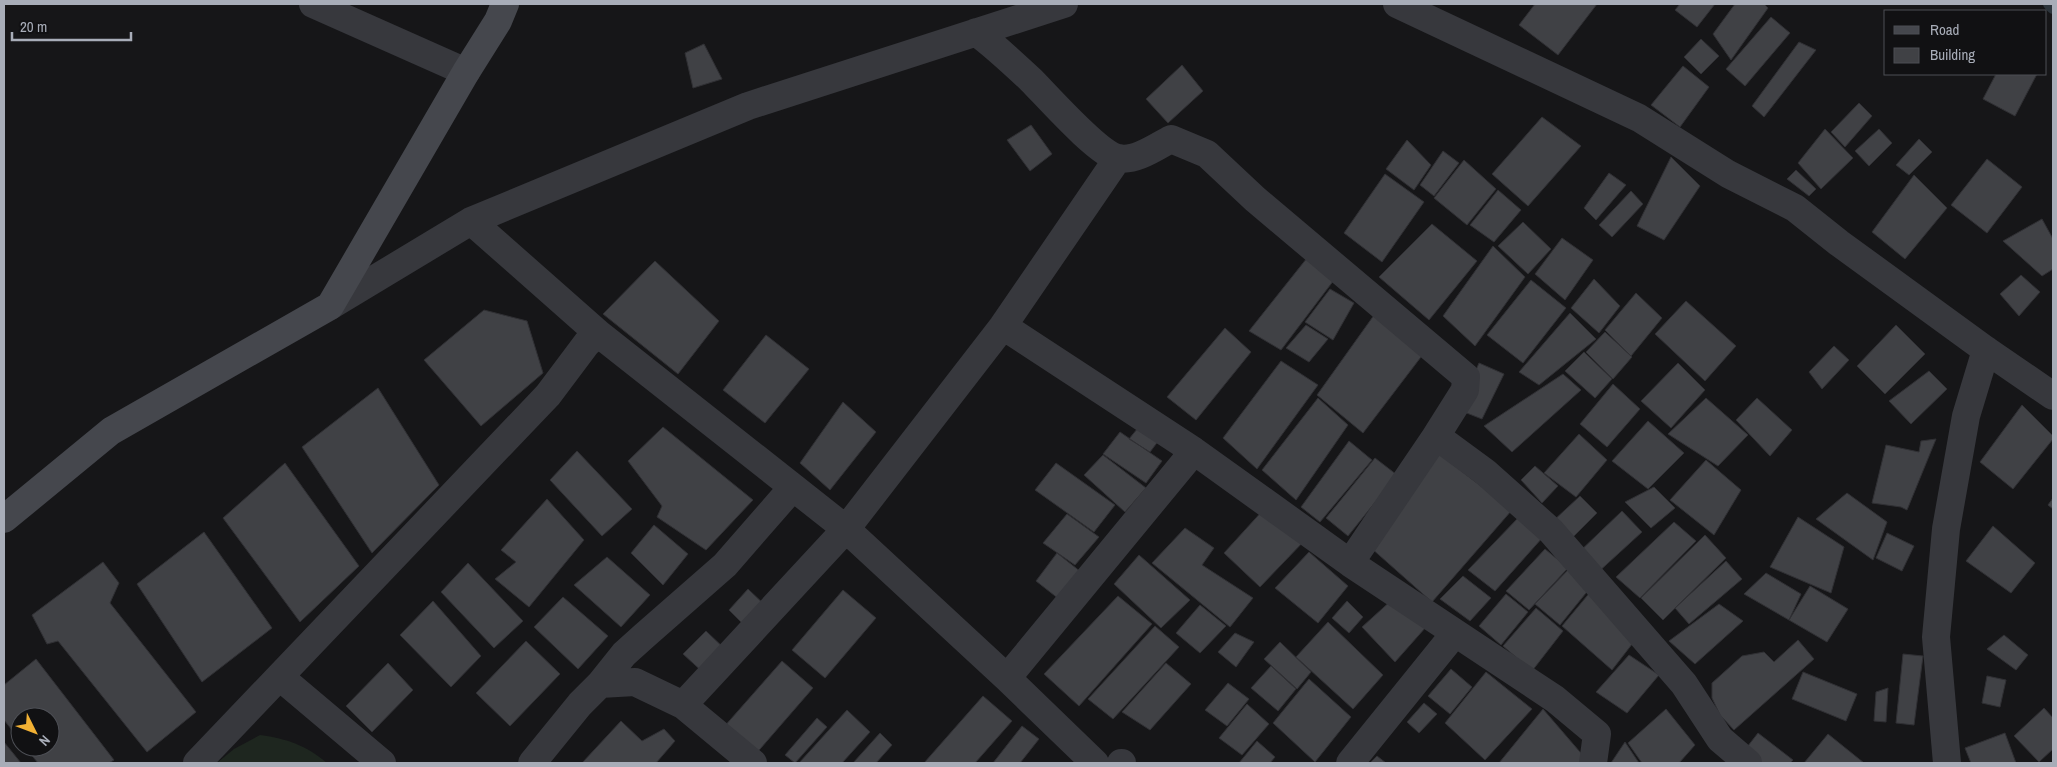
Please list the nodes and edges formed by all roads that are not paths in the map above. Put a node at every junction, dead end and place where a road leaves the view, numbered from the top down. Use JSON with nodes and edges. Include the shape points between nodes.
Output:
{"nodes":[{"id":1,"x":313,"y":4,"type":"edge"},
{"id":2,"x":1064,"y":4,"type":"edge"},
{"id":3,"x":1397,"y":4,"type":"edge"},
{"id":4,"x":502,"y":12,"type":"edge"},
{"id":5,"x":976,"y":32,"type":"junction"},
{"id":6,"x":466,"y":72,"type":"junction"},
{"id":7,"x":1118,"y":158,"type":"junction"},
{"id":8,"x":471,"y":222,"type":"junction"},
{"id":9,"x":330,"y":306,"type":"junction"},
{"id":10,"x":1003,"y":326,"type":"junction"},
{"id":11,"x":599,"y":334,"type":"junction"},
{"id":12,"x":1986,"y":350,"type":"junction"},
{"id":13,"x":2053,"y":396,"type":"edge"},
{"id":14,"x":1436,"y":436,"type":"junction"},
{"id":15,"x":1194,"y":451,"type":"junction"},
{"id":16,"x":792,"y":487,"type":"junction"},
{"id":17,"x":4,"y":519,"type":"edge"},
{"id":18,"x":846,"y":530,"type":"junction"},
{"id":19,"x":1350,"y":562,"type":"junction"},
{"id":20,"x":1455,"y":633,"type":"junction"},
{"id":21,"x":280,"y":677,"type":"junction"},
{"id":22,"x":1007,"y":678,"type":"junction"},
{"id":23,"x":600,"y":684,"type":"junction"},
{"id":24,"x":683,"y":705,"type":"junction"},
{"id":25,"x":197,"y":763,"type":"edge"},
{"id":26,"x":382,"y":763,"type":"edge"},
{"id":27,"x":532,"y":763,"type":"edge"},
{"id":28,"x":753,"y":763,"type":"edge"},
{"id":29,"x":1095,"y":763,"type":"edge"},
{"id":30,"x":1350,"y":763,"type":"edge"},
{"id":31,"x":1593,"y":763,"type":"edge"},
{"id":32,"x":1748,"y":763,"type":"edge"},
{"id":33,"x":1947,"y":763,"type":"edge"}],
"edges":[{"from":1,"to":6,"type":"street"},
{"from":2,"to":5,"type":"street"},
{"from":3,"to":12,"type":"street","via":[[1639,118],[1728,174],[1795,208]]},
{"from":4,"to":6,"type":"street"},
{"from":5,"to":7,"type":"street","via":[[1093,143]]},
{"from":5,"to":8,"type":"street","via":[[748,106]]},
{"from":6,"to":9,"type":"street"},
{"from":7,"to":10,"type":"street"},
{"from":7,"to":14,"type":"street","via":[[1142,156],[1171,139],[1207,154],[1255,199],[1459,371],[1466,378],[1465,390]]},
{"from":8,"to":9,"type":"street"},
{"from":8,"to":11,"type":"street"},
{"from":9,"to":17,"type":"street","via":[[111,430]]},
{"from":10,"to":15,"type":"street"},
{"from":10,"to":18,"type":"street"},
{"from":11,"to":16,"type":"street"},
{"from":11,"to":21,"type":"street","via":[[587,342],[548,395]]},
{"from":12,"to":13,"type":"street"},
{"from":12,"to":33,"type":"street","via":[[1966,416],[1946,529],[1936,637]]},
{"from":14,"to":19,"type":"street"},
{"from":14,"to":32,"type":"street","via":[[1485,472],[1551,531],[1684,684],[1720,739]]},
{"from":15,"to":19,"type":"street"},
{"from":15,"to":22,"type":"street"},
{"from":16,"to":18,"type":"street"},
{"from":16,"to":23,"type":"street","via":[[725,565],[624,654]]},
{"from":18,"to":22,"type":"street"},
{"from":18,"to":24,"type":"street"},
{"from":19,"to":20,"type":"street"},
{"from":20,"to":30,"type":"street"},
{"from":20,"to":31,"type":"street","via":[[1556,698],[1597,734]]},
{"from":21,"to":25,"type":"street"},
{"from":21,"to":26,"type":"street"},
{"from":22,"to":29,"type":"street"},
{"from":23,"to":24,"type":"street","via":[[635,682]]},
{"from":23,"to":27,"type":"street"},
{"from":24,"to":28,"type":"street"}]}
